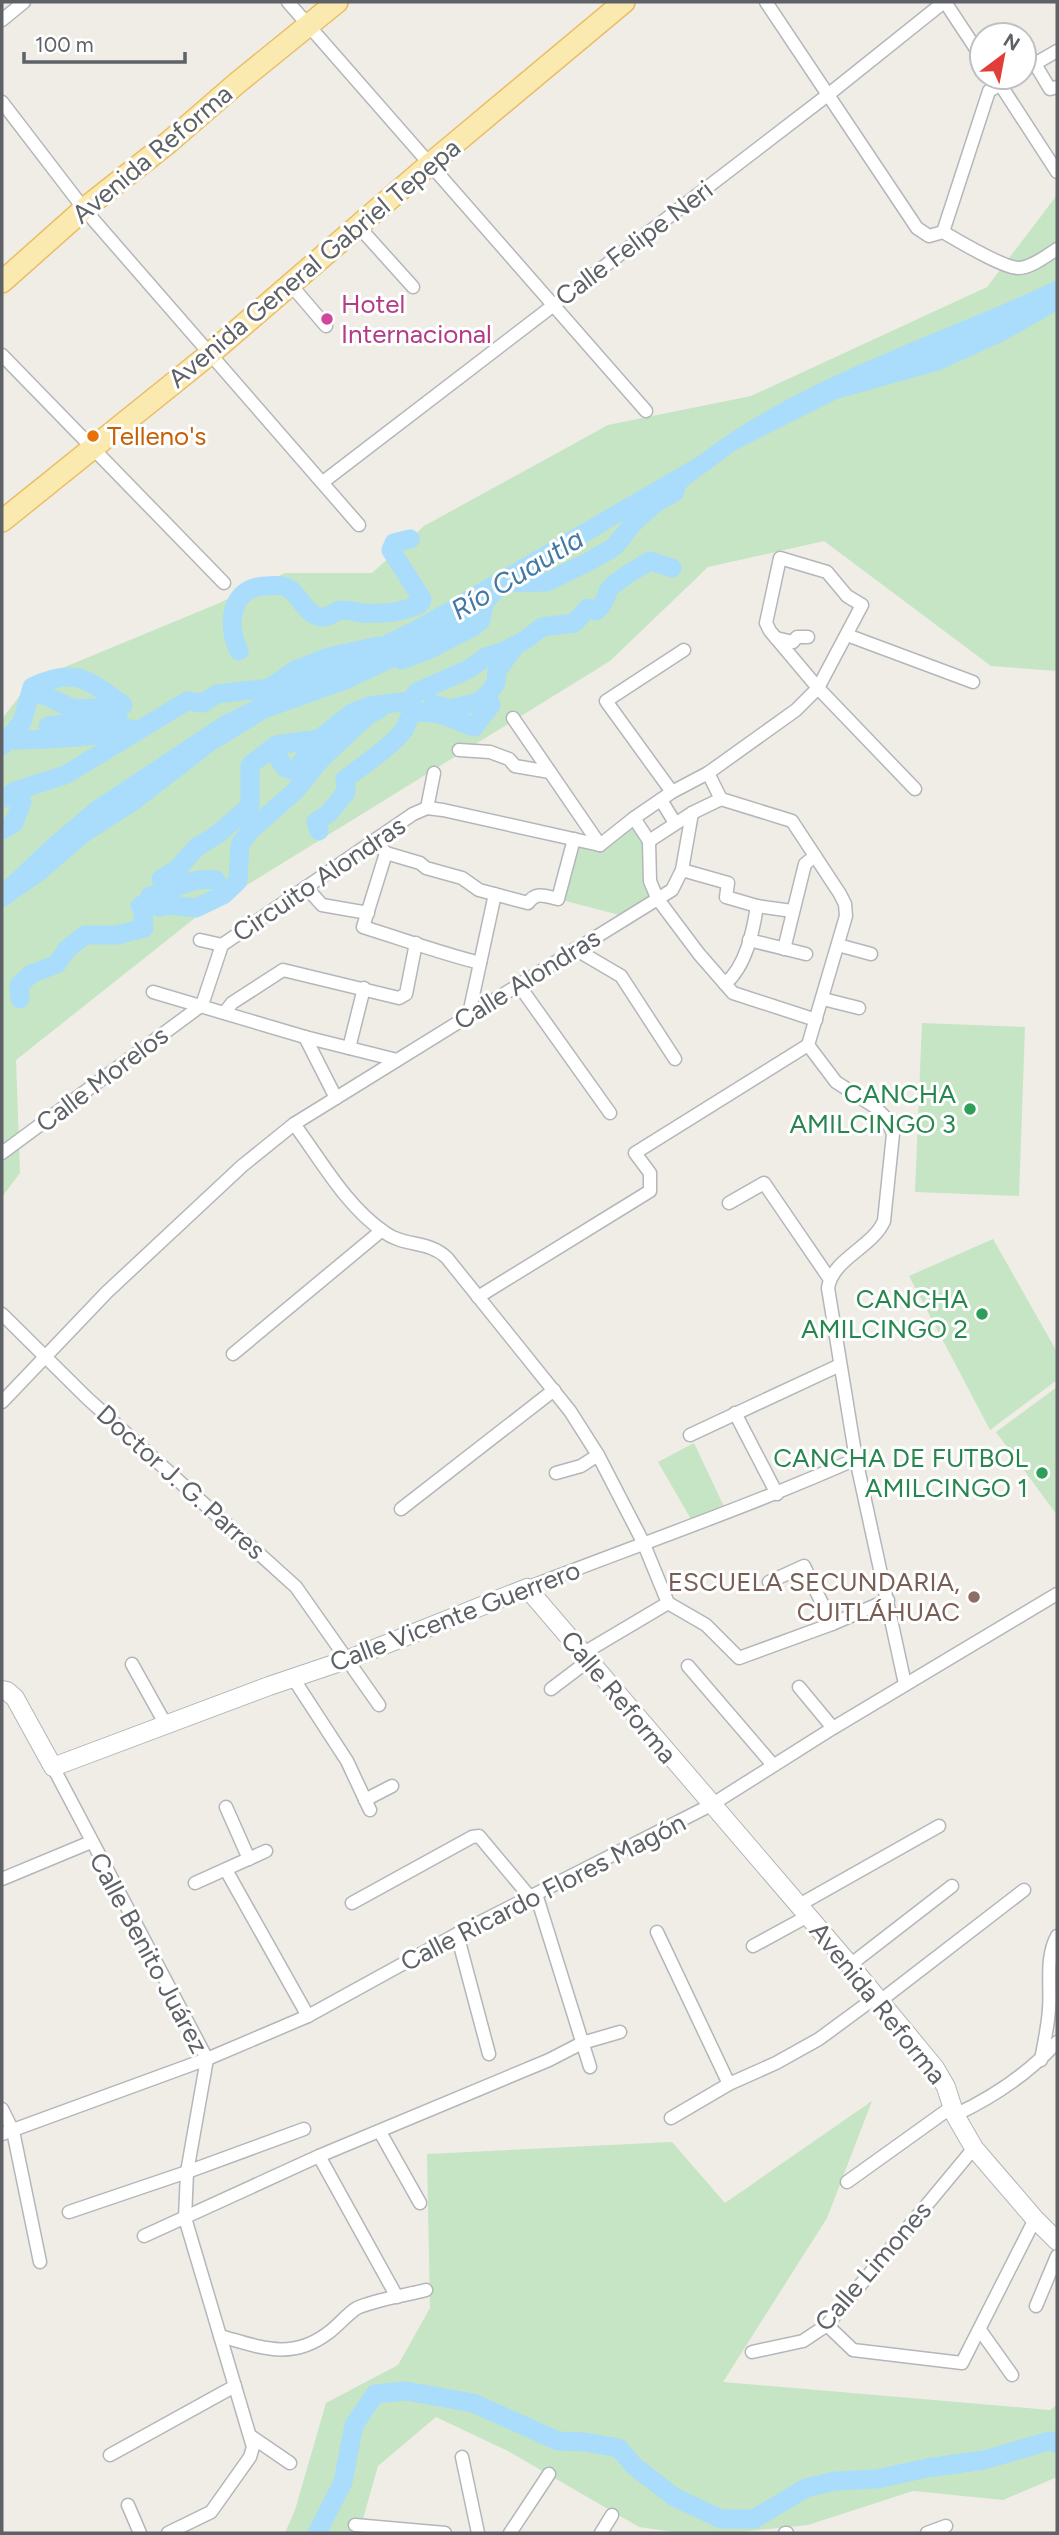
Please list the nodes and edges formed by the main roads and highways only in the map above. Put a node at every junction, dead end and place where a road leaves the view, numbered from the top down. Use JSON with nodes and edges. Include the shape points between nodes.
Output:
{"nodes":[{"id":1,"x":337,"y":2,"type":"edge"},
{"id":2,"x":624,"y":2,"type":"edge"},
{"id":3,"x":2,"y":282,"type":"edge"},
{"id":4,"x":2,"y":521,"type":"edge"}],
"edges":[{"from":1,"to":3,"type":"main road","name":"Avenida Reforma"},
{"from":2,"to":4,"type":"main road","name":"Avenida General Gabriel Tepepa","via":[[211,353]]}]}
